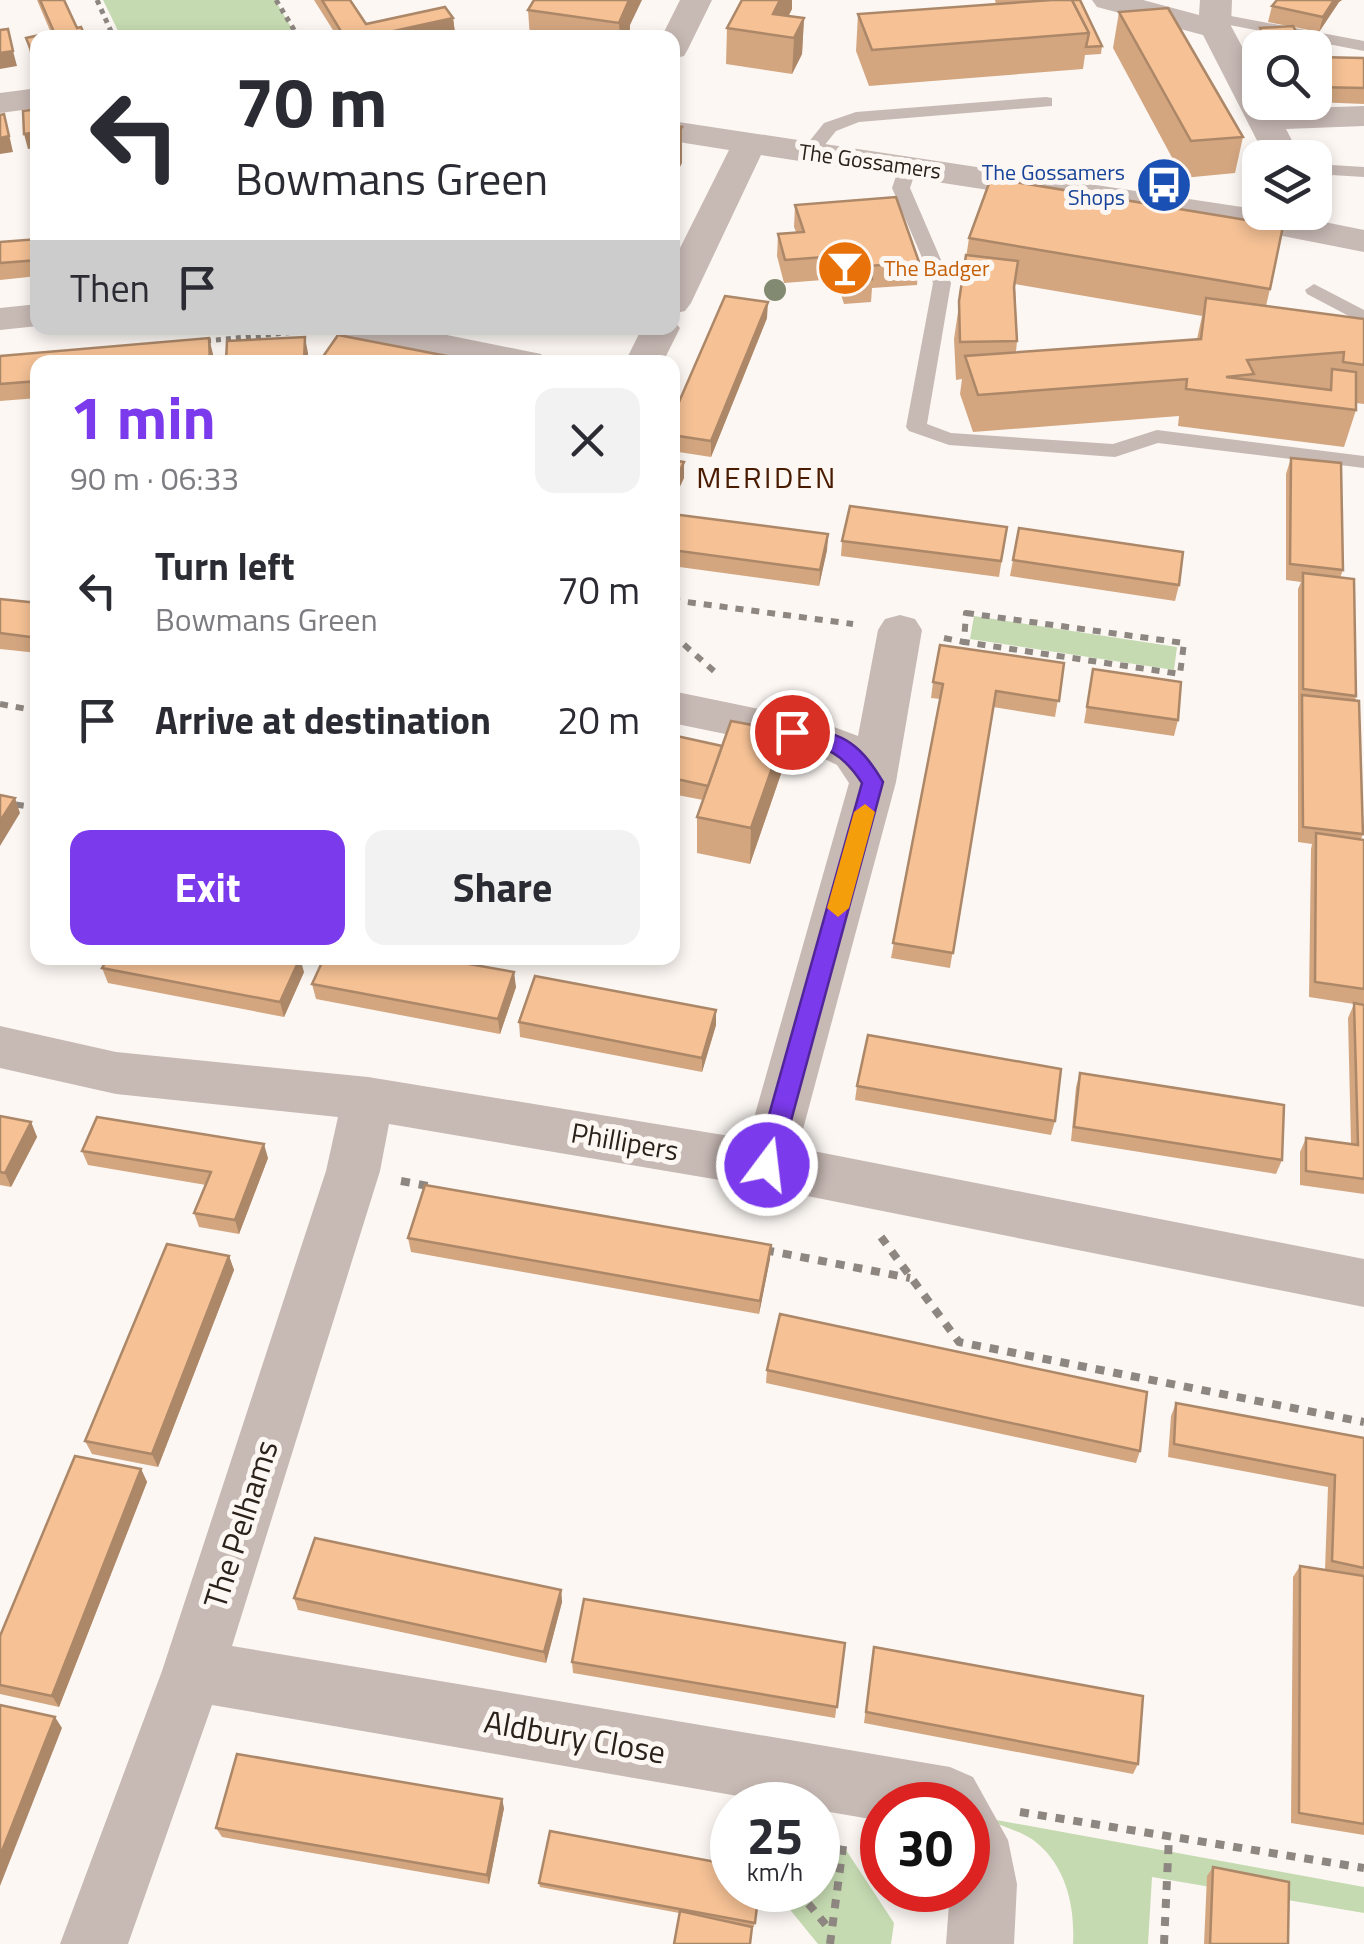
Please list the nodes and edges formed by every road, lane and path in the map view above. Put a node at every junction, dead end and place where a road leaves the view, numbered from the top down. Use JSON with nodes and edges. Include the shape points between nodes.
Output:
{"nodes":[{"id":1,"x":97,"y":0,"type":"edge"},
{"id":2,"x":276,"y":0,"type":"edge"},
{"id":3,"x":696,"y":0,"type":"edge"},
{"id":4,"x":1108,"y":0,"type":"edge"},
{"id":5,"x":1216,"y":14,"type":"edge"},
{"id":6,"x":110,"y":30,"type":"edge"},
{"id":7,"x":294,"y":30,"type":"edge"},
{"id":8,"x":680,"y":33,"type":"edge"},
{"id":9,"x":1364,"y":46,"type":"edge"},
{"id":10,"x":1242,"y":71,"type":"edge"},
{"id":11,"x":30,"y":99,"type":"edge"},
{"id":12,"x":0,"y":102,"type":"edge"},
{"id":13,"x":1046,"y":102,"type":"dead end"},
{"id":14,"x":1364,"y":116,"type":"edge"},
{"id":15,"x":1332,"y":117,"type":"edge"},
{"id":16,"x":1264,"y":120,"type":"edge"},
{"id":17,"x":680,"y":132,"type":"edge"},
{"id":18,"x":1275,"y":140,"type":"edge"},
{"id":19,"x":749,"y":144,"type":"junction"},
{"id":20,"x":809,"y":153,"type":"junction"},
{"id":21,"x":908,"y":166,"type":"junction"},
{"id":22,"x":1332,"y":170,"type":"edge"},
{"id":23,"x":1364,"y":172,"type":"edge"},
{"id":24,"x":1242,"y":212,"type":"edge"},
{"id":25,"x":1332,"y":230,"type":"edge"},
{"id":26,"x":1364,"y":241,"type":"edge"},
{"id":27,"x":680,"y":287,"type":"edge"},
{"id":28,"x":1314,"y":290,"type":"dead end"},
{"id":29,"x":30,"y":316,"type":"edge"},
{"id":30,"x":1364,"y":318,"type":"edge"},
{"id":31,"x":0,"y":319,"type":"edge"},
{"id":32,"x":275,"y":335,"type":"edge"},
{"id":33,"x":393,"y":335,"type":"edge"},
{"id":34,"x":196,"y":341,"type":"edge"},
{"id":35,"x":492,"y":355,"type":"edge"},
{"id":36,"x":1364,"y":462,"type":"edge"},
{"id":37,"x":680,"y":601,"type":"edge"},
{"id":38,"x":900,"y":630,"type":"junction"},
{"id":39,"x":964,"y":642,"type":"junction"},
{"id":40,"x":0,"y":704,"type":"edge"},
{"id":41,"x":680,"y":709,"type":"edge"},
{"id":42,"x":30,"y":710,"type":"edge"},
{"id":43,"x":873,"y":782,"type":"junction"},
{"id":44,"x":0,"y":802,"type":"edge"},
{"id":45,"x":30,"y":807,"type":"edge"},
{"id":46,"x":0,"y":1047,"type":"edge"},
{"id":47,"x":368,"y":1098,"type":"junction"},
{"id":48,"x":767,"y":1165,"type":"junction"},
{"id":49,"x":354,"y":1172,"type":"junction"},
{"id":50,"x":430,"y":1186,"type":"edge"},
{"id":51,"x":873,"y":1186,"type":"junction"},
{"id":52,"x":757,"y":1249,"type":"edge"},
{"id":53,"x":911,"y":1278,"type":"junction"},
{"id":54,"x":1364,"y":1283,"type":"edge"},
{"id":55,"x":1364,"y":1422,"type":"edge"},
{"id":56,"x":194,"y":1670,"type":"junction"},
{"id":57,"x":851,"y":1783,"type":"junction"},
{"id":58,"x":860,"y":1785,"type":"edge"},
{"id":59,"x":990,"y":1815,"type":"edge"},
{"id":60,"x":1168,"y":1836,"type":"junction"},
{"id":61,"x":1364,"y":1868,"type":"edge"},
{"id":62,"x":816,"y":1912,"type":"edge"},
{"id":63,"x":983,"y":1912,"type":"edge"},
{"id":64,"x":832,"y":1932,"type":"junction"},
{"id":65,"x":94,"y":1944,"type":"edge"},
{"id":66,"x":830,"y":1944,"type":"edge"},
{"id":67,"x":980,"y":1944,"type":"edge"},
{"id":68,"x":1164,"y":1944,"type":"edge"}],
"edges":[{"from":1,"to":6,"type":"path"},
{"from":2,"to":7,"type":"path"},
{"from":3,"to":8,"type":"street"},
{"from":4,"to":5,"type":"street","via":[[1191,24]]},
{"from":5,"to":9,"type":"lane"},
{"from":5,"to":10,"type":"street"},
{"from":11,"to":12,"type":"street"},
{"from":13,"to":20,"type":"lane","via":[[856,117],[830,127]]},
{"from":14,"to":15,"type":"street"},
{"from":16,"to":18,"type":"street"},
{"from":17,"to":19,"type":"street","name":"The Gossamers"},
{"from":19,"to":20,"type":"street","name":"The Gossamers"},
{"from":19,"to":27,"type":"street"},
{"from":20,"to":21,"type":"street","name":"The Gossamers"},
{"from":21,"to":24,"type":"street","name":"The Gossamers"},
{"from":21,"to":36,"type":"lane","via":[[901,188],[942,282],[916,427],[949,439],[1115,451],[1157,436]]},
{"from":22,"to":23,"type":"lane"},
{"from":25,"to":26,"type":"street","name":"The Gossamers"},
{"from":28,"to":30,"type":"lane"},
{"from":29,"to":31,"type":"street"},
{"from":32,"to":34,"type":"path"},
{"from":33,"to":35,"type":"street"},
{"from":37,"to":38,"type":"path"},
{"from":38,"to":39,"type":"path"},
{"from":38,"to":43,"type":"street"},
{"from":39,"to":39,"type":"path","via":[[1180,674],[1184,643],[966,612]]},
{"from":40,"to":42,"type":"path"},
{"from":41,"to":43,"type":"street","via":[[818,737],[853,753]]},
{"from":43,"to":48,"type":"street"},
{"from":44,"to":45,"type":"path"},
{"from":46,"to":47,"type":"street","name":"Phillipers","via":[[116,1073]]},
{"from":47,"to":48,"type":"street","name":"Phillipers"},
{"from":47,"to":49,"type":"street","name":"The Pelhams"},
{"from":48,"to":51,"type":"street","name":"Phillipers"},
{"from":49,"to":50,"type":"path"},
{"from":49,"to":56,"type":"street","name":"The Pelhams"},
{"from":51,"to":53,"type":"path","via":[[868,1219]]},
{"from":51,"to":54,"type":"street","name":"Phillipers"},
{"from":52,"to":53,"type":"path"},
{"from":53,"to":55,"type":"path","via":[[959,1342]]},
{"from":56,"to":57,"type":"street","name":"Aldbury Close"},
{"from":56,"to":65,"type":"street","name":"The Pelhams"},
{"from":57,"to":58,"type":"street","name":"Aldbury Close"},
{"from":57,"to":64,"type":"path"},
{"from":59,"to":60,"type":"path"},
{"from":60,"to":61,"type":"path"},
{"from":60,"to":68,"type":"path"},
{"from":62,"to":64,"type":"path"},
{"from":63,"to":67,"type":"street"},
{"from":64,"to":66,"type":"path"}]}
